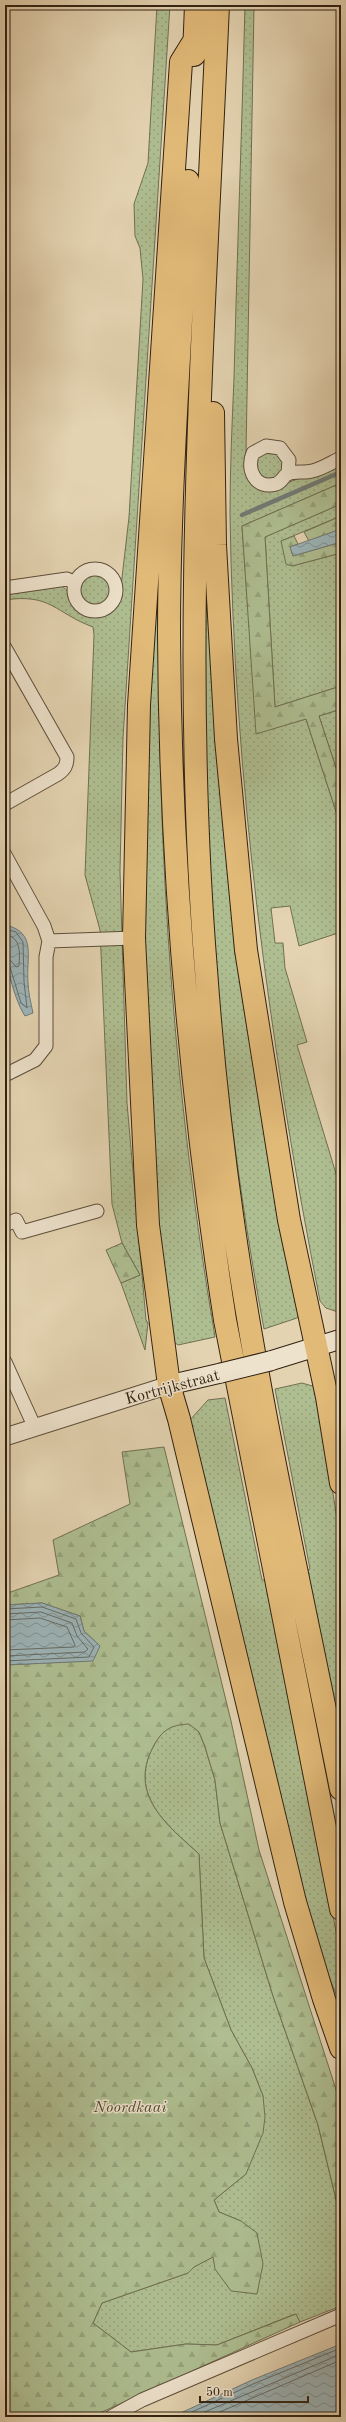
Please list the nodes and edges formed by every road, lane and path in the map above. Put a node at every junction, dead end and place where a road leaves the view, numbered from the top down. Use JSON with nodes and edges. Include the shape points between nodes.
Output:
{"nodes":[{"id":1,"x":196,"y":5,"type":"edge"},
{"id":2,"x":218,"y":5,"type":"edge"},
{"id":3,"x":194,"y":41,"type":"junction"},
{"id":4,"x":204,"y":302,"type":"junction"},
{"id":5,"x":341,"y":458,"type":"edge"},
{"id":6,"x":288,"y":474,"type":"dead end"},
{"id":7,"x":75,"y":583,"type":"dead end"},
{"id":8,"x":5,"y":588,"type":"edge"},
{"id":9,"x":5,"y":648,"type":"edge"},
{"id":10,"x":5,"y":804,"type":"edge"},
{"id":11,"x":5,"y":855,"type":"edge"},
{"id":12,"x":134,"y":938,"type":"junction"},
{"id":13,"x":49,"y":941,"type":"junction"},
{"id":14,"x":5,"y":1075,"type":"edge"},
{"id":15,"x":97,"y":1211,"type":"dead end"},
{"id":16,"x":5,"y":1225,"type":"edge"},
{"id":17,"x":341,"y":1339,"type":"edge"},
{"id":18,"x":317,"y":1347,"type":"junction"},
{"id":19,"x":5,"y":1362,"type":"edge"},
{"id":20,"x":169,"y":1385,"type":"junction"},
{"id":21,"x":35,"y":1428,"type":"junction"},
{"id":22,"x":5,"y":1437,"type":"edge"},
{"id":23,"x":341,"y":1483,"type":"edge"},
{"id":24,"x":341,"y":1789,"type":"edge"},
{"id":25,"x":341,"y":1909,"type":"edge"},
{"id":26,"x":341,"y":2048,"type":"edge"},
{"id":27,"x":341,"y":2314,"type":"edge"},
{"id":28,"x":111,"y":2417,"type":"edge"}],
"edges":[{"from":1,"to":3,"type":"highway"},
{"from":2,"to":4,"type":"highway"},
{"from":3,"to":12,"type":"highway","via":[[181,62],[139,705]]},
{"from":3,"to":25,"type":"highway","via":[[169,633],[173,818],[183,975],[210,1220],[225,1320]]},
{"from":4,"to":18,"type":"highway","via":[[212,354],[215,545],[234,832],[246,950],[289,1220]]},
{"from":4,"to":24,"type":"highway","via":[[193,634],[196,817],[205,969],[218,1099],[245,1297]]},
{"from":5,"to":6,"type":"street","via":[[313,471]]},
{"from":7,"to":8,"type":"street","via":[[67,579]]},
{"from":9,"to":10,"type":"street","via":[[67,757],[65,769]]},
{"from":11,"to":13,"type":"street","via":[[44,926]]},
{"from":12,"to":13,"type":"street"},
{"from":12,"to":20,"type":"highway","via":[[148,1225]]},
{"from":13,"to":14,"type":"street","via":[[46,957],[46,1046],[35,1060]]},
{"from":15,"to":16,"type":"street","via":[[22,1232],[16,1220]]},
{"from":17,"to":18,"type":"main road","name":"Kortrijkstraat"},
{"from":18,"to":20,"type":"main road","name":"Kortrijkstraat","bridge":true},
{"from":18,"to":23,"type":"highway"},
{"from":19,"to":21,"type":"street"},
{"from":20,"to":21,"type":"street","name":"Kortrijkstraat"},
{"from":20,"to":26,"type":"highway","via":[[295,1902]]},
{"from":21,"to":22,"type":"street","name":"Kortrijkstraat"},
{"from":27,"to":28,"type":"street","via":[[142,2400]]}]}
